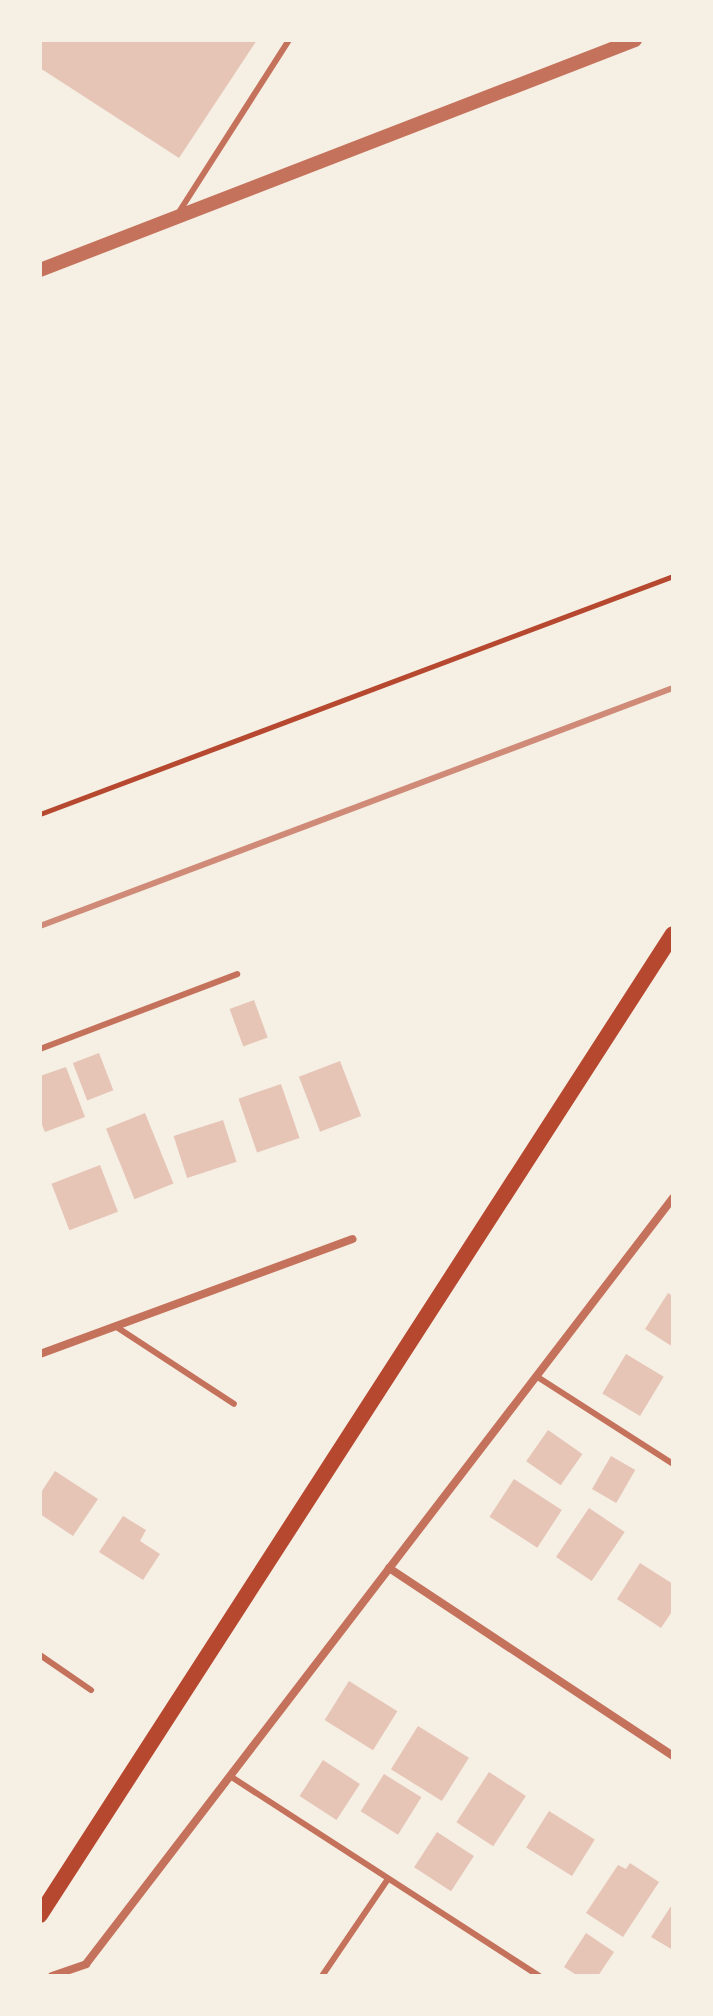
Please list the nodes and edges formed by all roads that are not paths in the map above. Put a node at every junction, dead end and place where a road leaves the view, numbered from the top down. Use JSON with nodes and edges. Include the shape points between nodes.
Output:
{"nodes":[{"id":1,"x":289,"y":40,"type":"edge"},
{"id":2,"x":635,"y":40,"type":"edge"},
{"id":3,"x":176,"y":217,"type":"junction"},
{"id":4,"x":40,"y":270,"type":"edge"},
{"id":5,"x":673,"y":934,"type":"edge"},
{"id":6,"x":237,"y":974,"type":"dead end"},
{"id":7,"x":40,"y":1049,"type":"edge"},
{"id":8,"x":673,"y":1198,"type":"edge"},
{"id":9,"x":352,"y":1239,"type":"dead end"},
{"id":10,"x":115,"y":1326,"type":"junction"},
{"id":11,"x":40,"y":1354,"type":"edge"},
{"id":12,"x":536,"y":1376,"type":"junction"},
{"id":13,"x":234,"y":1404,"type":"dead end"},
{"id":14,"x":673,"y":1464,"type":"edge"},
{"id":15,"x":389,"y":1568,"type":"junction"},
{"id":16,"x":40,"y":1655,"type":"edge"},
{"id":17,"x":91,"y":1690,"type":"dead end"},
{"id":18,"x":673,"y":1756,"type":"edge"},
{"id":19,"x":230,"y":1776,"type":"junction"},
{"id":20,"x":388,"y":1879,"type":"junction"},
{"id":21,"x":40,"y":1915,"type":"edge"},
{"id":22,"x":52,"y":1976,"type":"edge"},
{"id":23,"x":322,"y":1976,"type":"edge"},
{"id":24,"x":539,"y":1976,"type":"edge"}],
"edges":[{"from":1,"to":3,"type":"lane"},
{"from":2,"to":3,"type":"street"},
{"from":3,"to":4,"type":"street"},
{"from":5,"to":21,"type":"main road"},
{"from":6,"to":7,"type":"lane"},
{"from":8,"to":12,"type":"street"},
{"from":9,"to":10,"type":"street"},
{"from":10,"to":11,"type":"street"},
{"from":10,"to":13,"type":"lane"},
{"from":12,"to":14,"type":"lane"},
{"from":12,"to":15,"type":"street"},
{"from":15,"to":18,"type":"street"},
{"from":15,"to":19,"type":"street"},
{"from":16,"to":17,"type":"lane"},
{"from":19,"to":20,"type":"lane"},
{"from":19,"to":22,"type":"street","via":[[86,1964]]},
{"from":20,"to":23,"type":"lane"},
{"from":20,"to":24,"type":"lane"}]}
